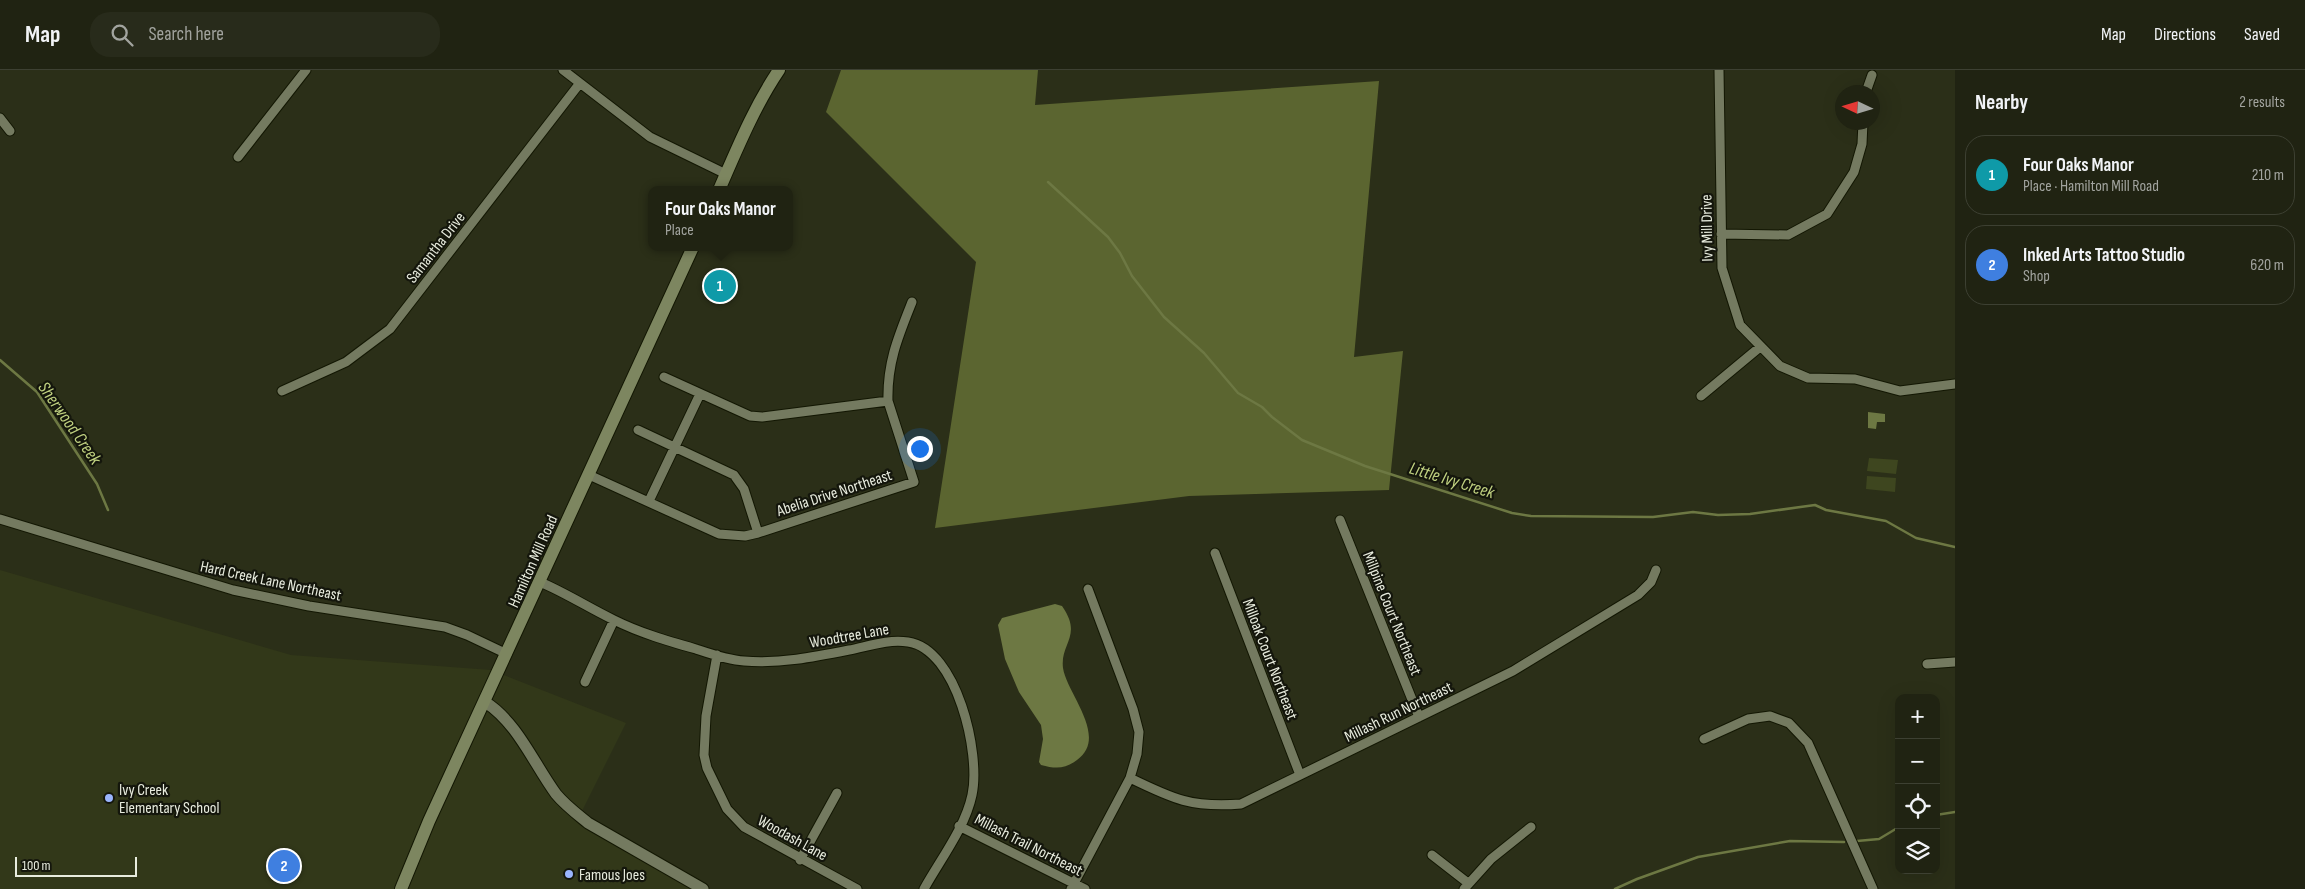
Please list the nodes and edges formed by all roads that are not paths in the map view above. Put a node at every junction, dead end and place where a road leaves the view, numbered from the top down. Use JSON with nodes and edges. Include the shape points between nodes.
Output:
{"nodes":[{"id":1,"x":306,"y":70,"type":"edge"},
{"id":2,"x":563,"y":70,"type":"edge"},
{"id":3,"x":779,"y":70,"type":"edge"},
{"id":4,"x":1719,"y":70,"type":"edge"},
{"id":5,"x":1872,"y":75,"type":"dead end"},
{"id":6,"x":580,"y":83,"type":"junction"},
{"id":7,"x":1868,"y":85,"type":"edge"},
{"id":8,"x":0,"y":118,"type":"edge"},
{"id":9,"x":1863,"y":130,"type":"edge"},
{"id":10,"x":10,"y":132,"type":"dead end"},
{"id":11,"x":238,"y":157,"type":"dead end"},
{"id":12,"x":726,"y":174,"type":"junction"},
{"id":13,"x":721,"y":186,"type":"edge"},
{"id":14,"x":1721,"y":234,"type":"junction"},
{"id":15,"x":691,"y":251,"type":"edge"},
{"id":16,"x":912,"y":302,"type":"dead end"},
{"id":17,"x":1760,"y":347,"type":"junction"},
{"id":18,"x":664,"y":377,"type":"dead end"},
{"id":19,"x":1955,"y":384,"type":"edge"},
{"id":20,"x":282,"y":391,"type":"dead end"},
{"id":21,"x":700,"y":394,"type":"junction"},
{"id":22,"x":1701,"y":396,"type":"dead end"},
{"id":23,"x":888,"y":401,"type":"junction"},
{"id":24,"x":638,"y":430,"type":"dead end"},
{"id":25,"x":675,"y":446,"type":"junction"},
{"id":26,"x":589,"y":475,"type":"junction"},
{"id":27,"x":649,"y":501,"type":"junction"},
{"id":28,"x":0,"y":520,"type":"edge"},
{"id":29,"x":1340,"y":520,"type":"dead end"},
{"id":30,"x":758,"y":533,"type":"junction"},
{"id":31,"x":1215,"y":553,"type":"dead end"},
{"id":32,"x":1656,"y":570,"type":"dead end"},
{"id":33,"x":540,"y":582,"type":"junction"},
{"id":34,"x":1088,"y":589,"type":"dead end"},
{"id":35,"x":614,"y":620,"type":"junction"},
{"id":36,"x":507,"y":654,"type":"junction"},
{"id":37,"x":716,"y":656,"type":"junction"},
{"id":38,"x":1955,"y":662,"type":"edge"},
{"id":39,"x":1927,"y":664,"type":"dead end"},
{"id":40,"x":585,"y":682,"type":"dead end"},
{"id":41,"x":485,"y":702,"type":"junction"},
{"id":42,"x":1418,"y":717,"type":"junction"},
{"id":43,"x":1704,"y":739,"type":"dead end"},
{"id":44,"x":1300,"y":775,"type":"junction"},
{"id":45,"x":1130,"y":778,"type":"junction"},
{"id":46,"x":837,"y":793,"type":"dead end"},
{"id":47,"x":959,"y":826,"type":"junction"},
{"id":48,"x":1531,"y":827,"type":"dead end"},
{"id":49,"x":1432,"y":854,"type":"dead end"},
{"id":50,"x":800,"y":860,"type":"junction"},
{"id":51,"x":1072,"y":886,"type":"edge"},
{"id":52,"x":1466,"y":886,"type":"edge"},
{"id":53,"x":401,"y":889,"type":"edge"},
{"id":54,"x":703,"y":889,"type":"edge"},
{"id":55,"x":857,"y":889,"type":"edge"},
{"id":56,"x":924,"y":889,"type":"edge"},
{"id":57,"x":1085,"y":889,"type":"edge"},
{"id":58,"x":1873,"y":889,"type":"edge"}],
"edges":[{"from":1,"to":11,"type":"street"},
{"from":2,"to":6,"type":"street"},
{"from":3,"to":12,"type":"main road"},
{"from":4,"to":14,"type":"street","name":"Ivy Mill Drive"},
{"from":5,"to":7,"type":"street"},
{"from":6,"to":12,"type":"street","via":[[650,137]]},
{"from":6,"to":20,"type":"street","name":"Samantha Drive","via":[[390,329],[346,362]]},
{"from":8,"to":10,"type":"street"},
{"from":9,"to":14,"type":"street","via":[[1854,172],[1827,214],[1788,235]]},
{"from":12,"to":13,"type":"main road"},
{"from":14,"to":17,"type":"street","name":"Ivy Mill Drive","via":[[1722,268],[1740,326]]},
{"from":15,"to":26,"type":"main road","name":"Hamilton Mill Road"},
{"from":16,"to":23,"type":"street","name":"Abelia Drive Northeast","via":[[890,360]]},
{"from":17,"to":19,"type":"street","name":"Ivy Mill Drive","via":[[1780,366],[1808,378],[1855,379],[1900,392]]},
{"from":17,"to":22,"type":"street"},
{"from":18,"to":21,"type":"street"},
{"from":21,"to":23,"type":"street","via":[[736,411],[762,417]]},
{"from":21,"to":25,"type":"street"},
{"from":23,"to":30,"type":"street","name":"Abelia Drive Northeast","via":[[914,482]]},
{"from":24,"to":25,"type":"street"},
{"from":25,"to":27,"type":"street"},
{"from":25,"to":30,"type":"street","via":[[740,481]]},
{"from":26,"to":27,"type":"street","name":"Abelia Drive Northeast"},
{"from":26,"to":33,"type":"main road","name":"Hamilton Mill Road"},
{"from":27,"to":30,"type":"street","name":"Abelia Drive Northeast","via":[[719,534],[745,536]]},
{"from":28,"to":36,"type":"street","name":"Hard Creek Lane Northeast","via":[[233,590],[445,628]]},
{"from":29,"to":42,"type":"street","name":"Millpine Court Northeast"},
{"from":31,"to":44,"type":"street","name":"Milloak Court Northeast"},
{"from":32,"to":42,"type":"street","name":"Millash Run Northeast","via":[[1651,582],[1638,595],[1513,671]]},
{"from":33,"to":35,"type":"street","name":"Woodtree Lane"},
{"from":33,"to":36,"type":"main road","name":"Hamilton Mill Road"},
{"from":34,"to":45,"type":"street","via":[[1139,732]]},
{"from":35,"to":37,"type":"street","name":"Woodtree Lane","via":[[654,637]]},
{"from":35,"to":40,"type":"street"},
{"from":36,"to":41,"type":"main road","name":"Hamilton Mill Road"},
{"from":37,"to":47,"type":"street","name":"Woodtree Lane","via":[[743,661],[788,660],[889,640],[910,642],[927,650],[941,664],[954,688],[970,732],[975,777],[972,796]]},
{"from":37,"to":50,"type":"street","name":"Woodash Lane","via":[[704,740],[707,768],[727,809],[744,827]]},
{"from":38,"to":39,"type":"street"},
{"from":41,"to":53,"type":"main road","name":"Hamilton Mill Road"},
{"from":41,"to":54,"type":"street","via":[[503,715],[557,795],[572,810],[588,823]]},
{"from":42,"to":44,"type":"street","name":"Millash Run Northeast"},
{"from":43,"to":58,"type":"street","via":[[1748,719],[1770,716],[1789,723],[1808,743]]},
{"from":44,"to":45,"type":"street","name":"Millash Run Northeast","via":[[1241,804],[1214,806],[1190,804],[1167,797]]},
{"from":45,"to":51,"type":"street"},
{"from":46,"to":50,"type":"street"},
{"from":47,"to":51,"type":"street","name":"Millash Trail Northeast"},
{"from":47,"to":56,"type":"street","name":"Woodtree Lane"},
{"from":48,"to":52,"type":"street","via":[[1492,859]]},
{"from":49,"to":52,"type":"street"},
{"from":50,"to":55,"type":"street","name":"Woodash Lane"},
{"from":51,"to":57,"type":"street","name":"Millash Trail Northeast"}]}
